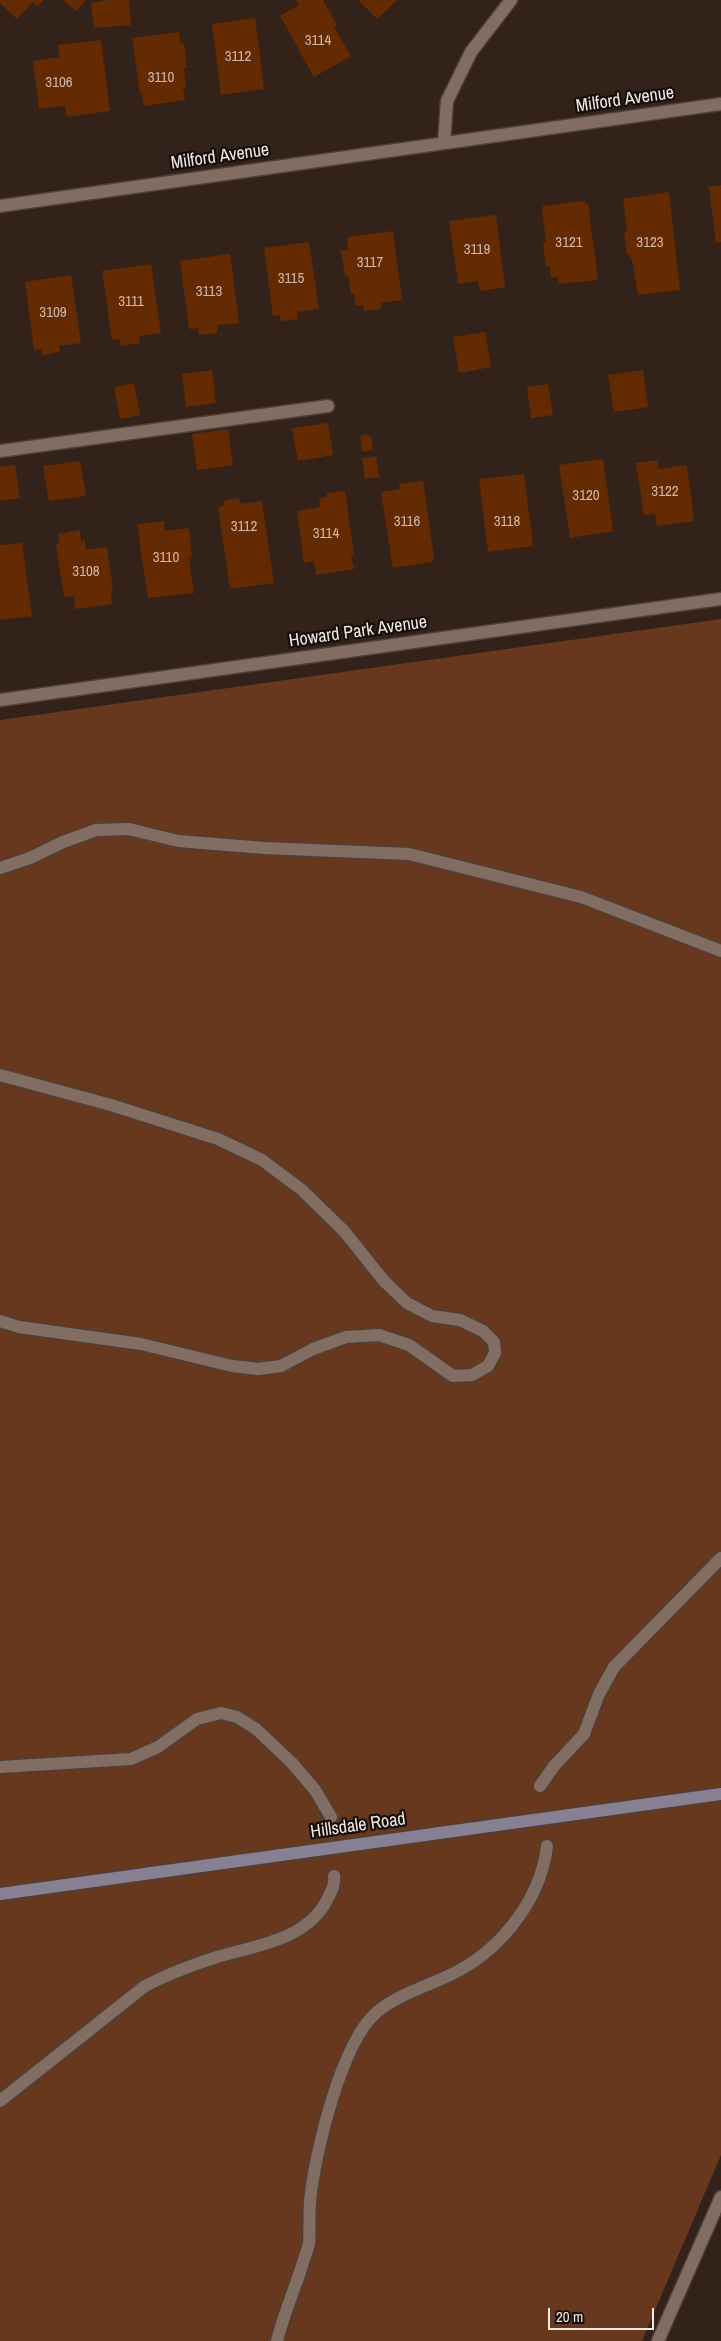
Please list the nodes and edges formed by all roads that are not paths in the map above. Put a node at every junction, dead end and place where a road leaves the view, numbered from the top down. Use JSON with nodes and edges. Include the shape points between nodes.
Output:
{"nodes":[{"id":1,"x":508,"y":1,"type":"edge"},
{"id":2,"x":721,"y":104,"type":"edge"},
{"id":3,"x":444,"y":143,"type":"junction"},
{"id":4,"x":0,"y":206,"type":"edge"},
{"id":5,"x":328,"y":406,"type":"dead end"},
{"id":6,"x":0,"y":451,"type":"edge"},
{"id":7,"x":721,"y":599,"type":"edge"},
{"id":8,"x":0,"y":700,"type":"edge"},
{"id":9,"x":0,"y":868,"type":"edge"},
{"id":10,"x":721,"y":951,"type":"edge"},
{"id":11,"x":0,"y":1074,"type":"edge"},
{"id":12,"x":0,"y":1321,"type":"edge"},
{"id":13,"x":721,"y":1558,"type":"edge"},
{"id":14,"x":0,"y":1767,"type":"edge"},
{"id":15,"x":540,"y":1786,"type":"dead end"},
{"id":16,"x":721,"y":1794,"type":"edge"},
{"id":17,"x":331,"y":1817,"type":"dead end"},
{"id":18,"x":546,"y":1846,"type":"dead end"},
{"id":19,"x":334,"y":1876,"type":"dead end"},
{"id":20,"x":0,"y":1894,"type":"edge"},
{"id":21,"x":0,"y":2100,"type":"edge"},
{"id":22,"x":721,"y":2197,"type":"edge"},
{"id":23,"x":277,"y":2341,"type":"edge"},
{"id":24,"x":658,"y":2341,"type":"edge"}],
"edges":[{"from":1,"to":3,"type":"street","via":[[471,52],[448,101]]},
{"from":2,"to":3,"type":"street","name":"Milford Avenue"},
{"from":3,"to":4,"type":"street","name":"Milford Avenue"},
{"from":5,"to":6,"type":"street"},
{"from":7,"to":8,"type":"street","name":"Howard Park Avenue"},
{"from":9,"to":10,"type":"street","via":[[96,830],[129,829],[178,841],[264,848],[408,854],[581,898]]},
{"from":11,"to":12,"type":"street","via":[[218,1139],[262,1160],[302,1190],[344,1231],[384,1281],[407,1303],[432,1316],[460,1320],[484,1331],[494,1342],[495,1353],[488,1366],[472,1375],[453,1376],[409,1344],[379,1335],[346,1337],[281,1366],[258,1369],[141,1344],[19,1327]]},
{"from":13,"to":15,"type":"street","via":[[614,1668],[599,1694],[584,1734]]},
{"from":14,"to":17,"type":"street","via":[[131,1760],[158,1748],[197,1719],[221,1714],[236,1717],[256,1729],[292,1763],[315,1790]]},
{"from":16,"to":20,"type":"main road","name":"Hillsdale Road"},
{"from":18,"to":23,"type":"street","via":[[545,1864],[538,1883],[517,1919],[497,1944],[459,1970],[406,1994],[377,2012],[359,2033],[321,2134],[310,2201],[308,2245]]},
{"from":19,"to":21,"type":"street","via":[[335,1885],[321,1913],[303,1927],[272,1942],[186,1968],[145,1986]]},
{"from":22,"to":24,"type":"street"}]}
